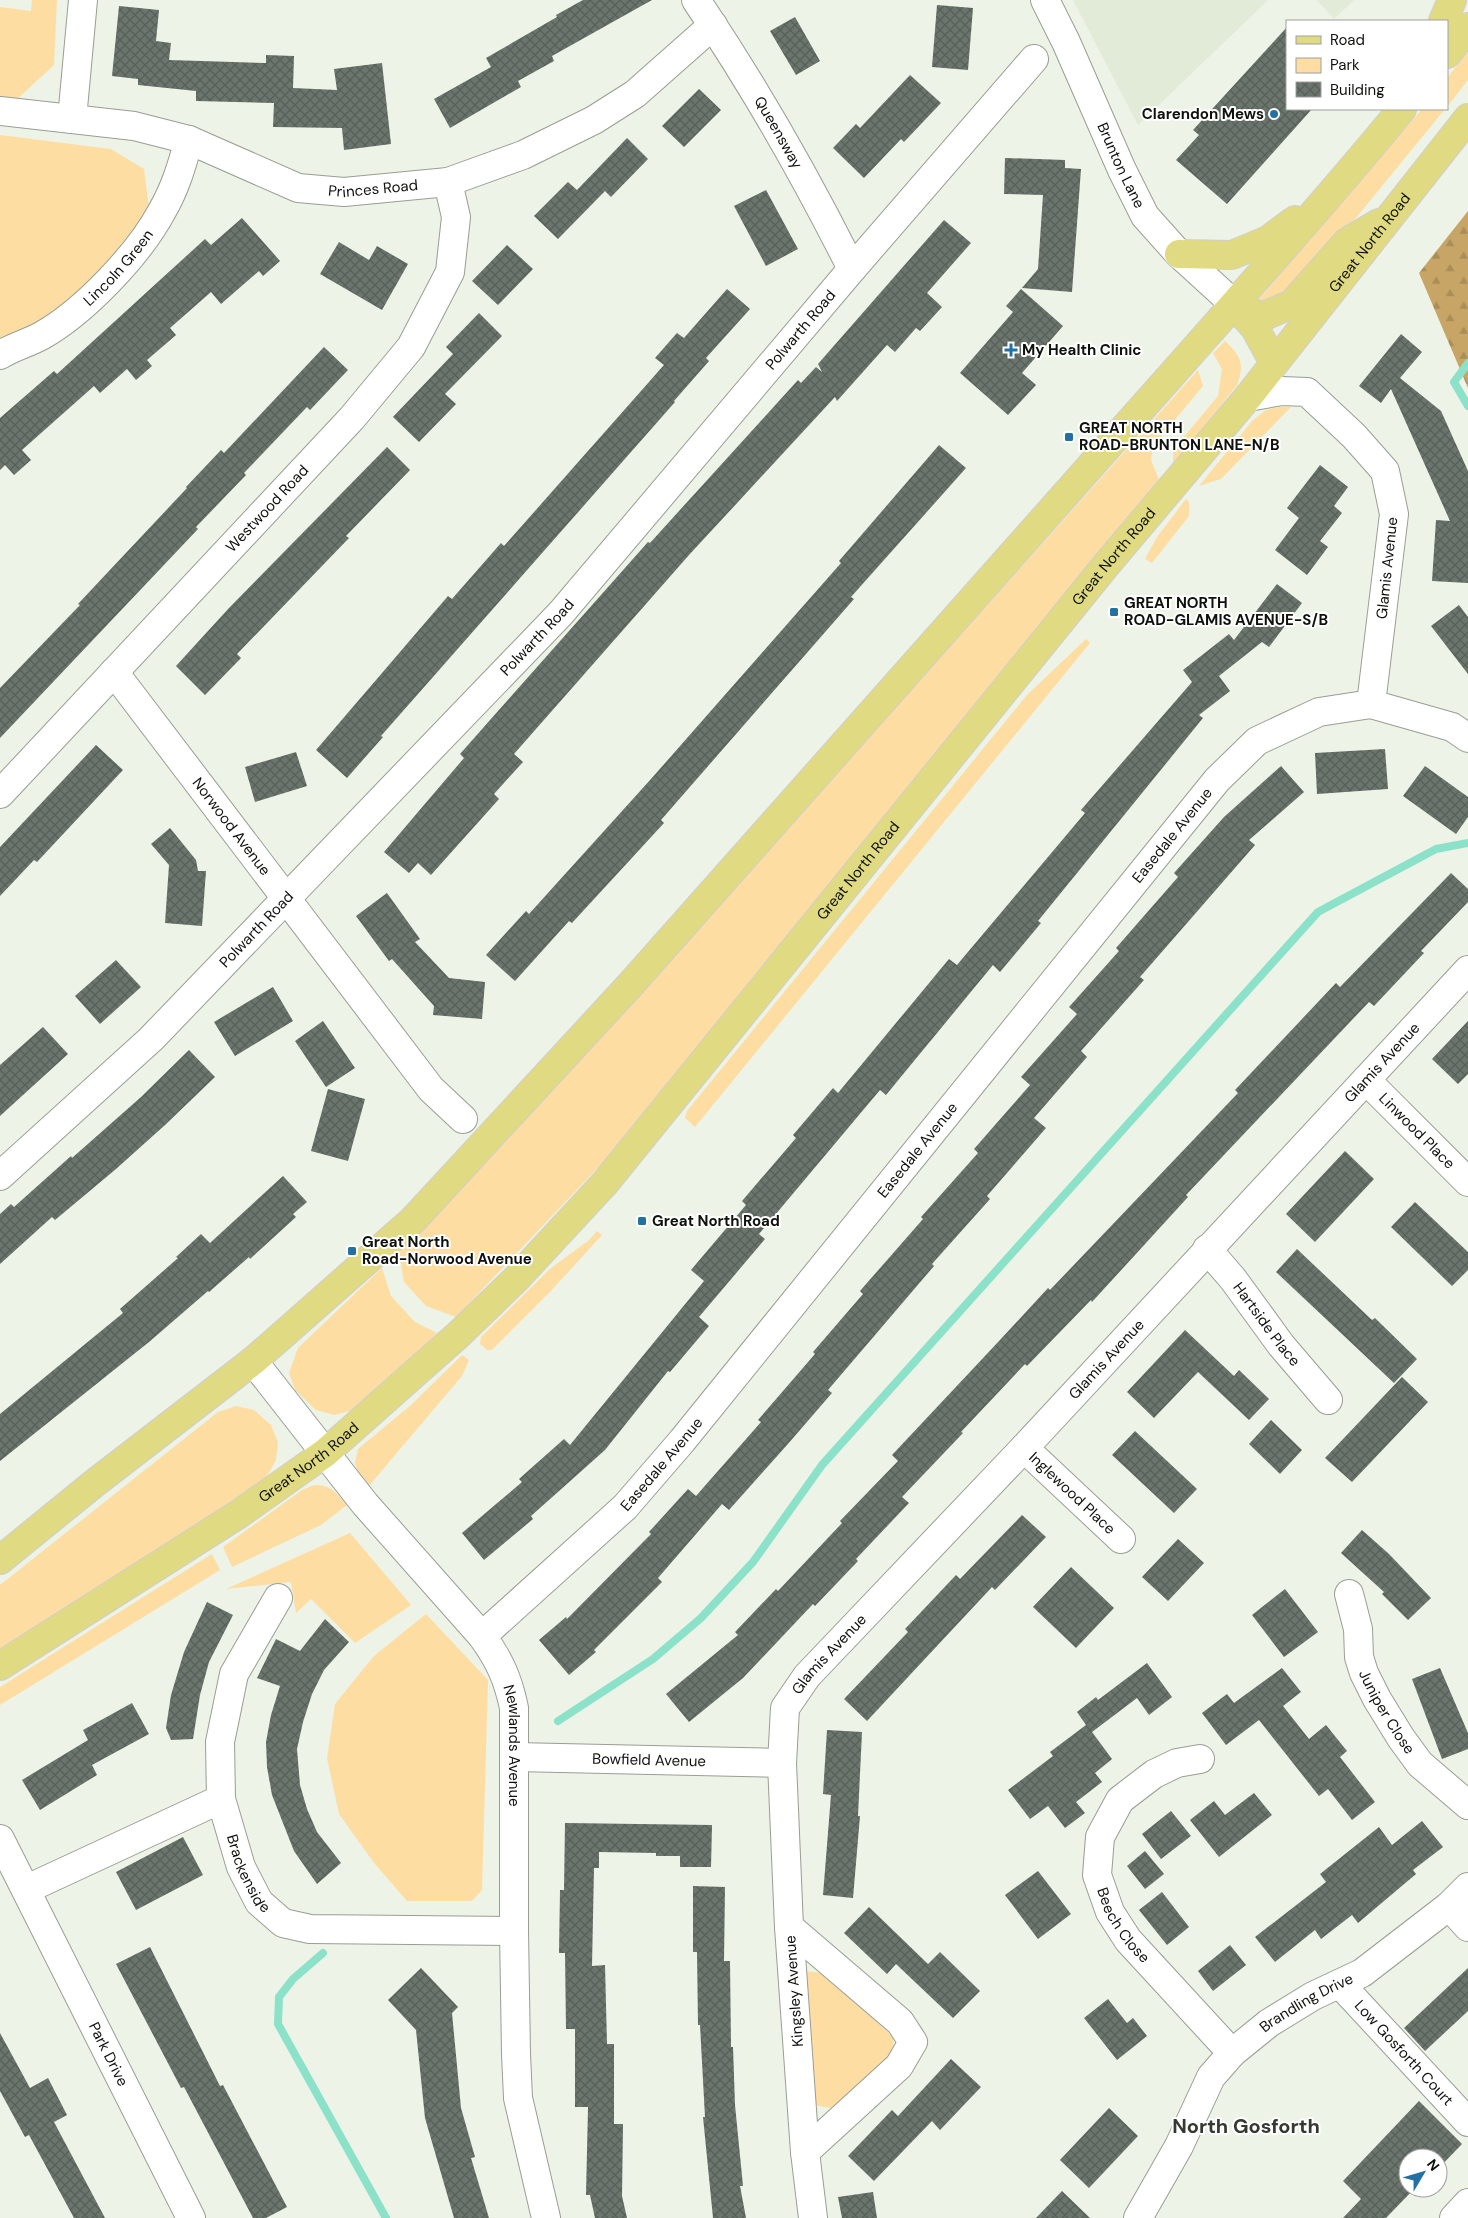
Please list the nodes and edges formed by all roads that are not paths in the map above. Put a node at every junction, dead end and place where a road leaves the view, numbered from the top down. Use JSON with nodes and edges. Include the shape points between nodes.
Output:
{"nodes":[{"id":1,"x":83,"y":0,"type":"edge"},
{"id":2,"x":696,"y":0,"type":"edge"},
{"id":3,"x":1045,"y":0,"type":"edge"},
{"id":4,"x":1452,"y":0,"type":"edge"},
{"id":5,"x":1443,"y":20,"type":"edge"},
{"id":6,"x":713,"y":26,"type":"junction"},
{"id":7,"x":1468,"y":27,"type":"edge"},
{"id":8,"x":1448,"y":53,"type":"edge"},
{"id":9,"x":1034,"y":59,"type":"dead end"},
{"id":10,"x":1401,"y":110,"type":"edge"},
{"id":11,"x":0,"y":112,"type":"edge"},
{"id":12,"x":1468,"y":118,"type":"edge"},
{"id":13,"x":72,"y":119,"type":"junction"},
{"id":14,"x":189,"y":140,"type":"junction"},
{"id":15,"x":448,"y":182,"type":"junction"},
{"id":16,"x":1338,"y":188,"type":"junction"},
{"id":17,"x":1391,"y":217,"type":"junction"},
{"id":18,"x":1179,"y":254,"type":"junction"},
{"id":19,"x":852,"y":270,"type":"junction"},
{"id":20,"x":1235,"y":306,"type":"junction"},
{"id":21,"x":0,"y":355,"type":"edge"},
{"id":22,"x":1274,"y":363,"type":"junction"},
{"id":23,"x":1248,"y":397,"type":"junction"},
{"id":24,"x":114,"y":672,"type":"junction"},
{"id":25,"x":1371,"y":704,"type":"junction"},
{"id":26,"x":1468,"y":738,"type":"edge"},
{"id":27,"x":0,"y":794,"type":"edge"},
{"id":28,"x":286,"y":897,"type":"junction"},
{"id":29,"x":1468,"y":970,"type":"edge"},
{"id":30,"x":1366,"y":1080,"type":"junction"},
{"id":31,"x":463,"y":1119,"type":"dead end"},
{"id":32,"x":0,"y":1176,"type":"edge"},
{"id":33,"x":1468,"y":1182,"type":"edge"},
{"id":34,"x":1206,"y":1249,"type":"junction"},
{"id":35,"x":253,"y":1361,"type":"junction"},
{"id":36,"x":1328,"y":1400,"type":"dead end"},
{"id":37,"x":1024,"y":1448,"type":"junction"},
{"id":38,"x":325,"y":1453,"type":"junction"},
{"id":39,"x":1121,"y":1539,"type":"dead end"},
{"id":40,"x":0,"y":1560,"type":"edge"},
{"id":41,"x":1349,"y":1594,"type":"dead end"},
{"id":42,"x":278,"y":1598,"type":"dead end"},
{"id":43,"x":482,"y":1636,"type":"junction"},
{"id":44,"x":0,"y":1666,"type":"edge"},
{"id":45,"x":514,"y":1757,"type":"junction"},
{"id":46,"x":1200,"y":1759,"type":"dead end"},
{"id":47,"x":782,"y":1763,"type":"junction"},
{"id":48,"x":221,"y":1799,"type":"junction"},
{"id":49,"x":1468,"y":1805,"type":"edge"},
{"id":50,"x":0,"y":1839,"type":"edge"},
{"id":51,"x":1468,"y":1887,"type":"edge"},
{"id":52,"x":26,"y":1889,"type":"junction"},
{"id":53,"x":1449,"y":1906,"type":"junction"},
{"id":54,"x":789,"y":1927,"type":"junction"},
{"id":55,"x":1468,"y":1927,"type":"edge"},
{"id":56,"x":514,"y":1931,"type":"junction"},
{"id":57,"x":1340,"y":1984,"type":"junction"},
{"id":58,"x":1232,"y":2053,"type":"junction"},
{"id":59,"x":1468,"y":2122,"type":"edge"},
{"id":60,"x":806,"y":2152,"type":"junction"},
{"id":61,"x":1468,"y":2203,"type":"edge"},
{"id":62,"x":191,"y":2218,"type":"edge"},
{"id":63,"x":546,"y":2218,"type":"edge"},
{"id":64,"x":813,"y":2218,"type":"edge"},
{"id":65,"x":1138,"y":2218,"type":"edge"},
{"id":66,"x":1454,"y":2218,"type":"edge"}],
"edges":[{"from":1,"to":13,"type":"street"},
{"from":2,"to":6,"type":"street","name":"Queensway"},
{"from":3,"to":18,"type":"street","name":"Brunton Lane","via":[[1146,216]]},
{"from":4,"to":5,"type":"main road"},
{"from":6,"to":15,"type":"street","name":"Princes Road","via":[[635,94],[594,120],[523,156]]},
{"from":6,"to":19,"type":"street","name":"Queensway","via":[[823,211]]},
{"from":7,"to":8,"type":"main road"},
{"from":9,"to":19,"type":"street","name":"Polwarth Road"},
{"from":10,"to":16,"type":"main road"},
{"from":11,"to":13,"type":"street","name":"Princes Road"},
{"from":12,"to":17,"type":"main road","name":"Great North Road"},
{"from":13,"to":14,"type":"street","name":"Princes Road","via":[[134,126]]},
{"from":14,"to":15,"type":"street","name":"Princes Road","via":[[298,188],[344,192]]},
{"from":14,"to":21,"type":"street","name":"Lincoln Green","via":[[176,183],[162,213],[130,256],[98,292],[63,322]]},
{"from":15,"to":24,"type":"street","name":"Westwood Road","via":[[456,217],[450,272],[411,346],[352,418]]},
{"from":16,"to":18,"type":"main road","via":[[1259,244],[1232,255]]},
{"from":16,"to":20,"type":"main road"},
{"from":17,"to":20,"type":"main road","via":[[1347,242],[1292,304],[1262,317]]},
{"from":17,"to":22,"type":"main road","name":"Great North Road"},
{"from":18,"to":20,"type":"street","name":"Brunton Lane"},
{"from":19,"to":28,"type":"street","name":"Polwarth Road","via":[[561,613]]},
{"from":20,"to":22,"type":"main road","via":[[1255,328]]},
{"from":20,"to":35,"type":"main road","via":[[631,984],[412,1220]]},
{"from":22,"to":23,"type":"main road","name":"Great North Road"},
{"from":23,"to":25,"type":"street","name":"Glamis Avenue","via":[[1282,391],[1307,392],[1354,436],[1385,471],[1394,514]]},
{"from":23,"to":38,"type":"main road","name":"Great North Road","via":[[1107,564],[605,1183],[465,1329]]},
{"from":24,"to":27,"type":"street","name":"Westwood Road"},
{"from":24,"to":28,"type":"street","name":"Norwood Avenue"},
{"from":25,"to":26,"type":"street","via":[[1452,728]]},
{"from":25,"to":43,"type":"street","name":"Easedale Avenue","via":[[1319,712],[1257,740],[1217,780],[682,1441],[625,1507]]},
{"from":28,"to":31,"type":"street","name":"Norwood Avenue","via":[[431,1089]]},
{"from":28,"to":32,"type":"street","name":"Polwarth Road","via":[[152,1039]]},
{"from":29,"to":30,"type":"street","name":"Glamis Avenue"},
{"from":30,"to":33,"type":"street","name":"Linwood Place"},
{"from":30,"to":34,"type":"street","name":"Glamis Avenue"},
{"from":34,"to":36,"type":"street","name":"Hartside Place"},
{"from":34,"to":37,"type":"street","name":"Glamis Avenue"},
{"from":35,"to":38,"type":"street","name":"Newlands Avenue"},
{"from":35,"to":40,"type":"main road"},
{"from":37,"to":39,"type":"street","name":"Inglewood Place"},
{"from":37,"to":47,"type":"street","name":"Glamis Avenue","via":[[807,1676],[784,1708]]},
{"from":38,"to":43,"type":"street","name":"Newlands Avenue","via":[[365,1504]]},
{"from":38,"to":44,"type":"main road","name":"Great North Road","via":[[239,1514]]},
{"from":41,"to":49,"type":"street","name":"Juniper Close","via":[[1358,1629],[1359,1657],[1377,1699],[1420,1764]]},
{"from":42,"to":48,"type":"street","name":"Brackenside","via":[[234,1674],[220,1742]]},
{"from":43,"to":45,"type":"street","name":"Newlands Avenue","via":[[497,1657],[508,1682],[514,1708]]},
{"from":45,"to":47,"type":"street","name":"Bowfield Avenue"},
{"from":45,"to":56,"type":"street","name":"Newlands Avenue"},
{"from":46,"to":58,"type":"street","name":"Beech Close","via":[[1178,1763],[1154,1774],[1120,1800],[1100,1837],[1097,1875],[1110,1912],[1128,1940]]},
{"from":47,"to":54,"type":"street","name":"Kingsley Avenue"},
{"from":48,"to":52,"type":"street"},
{"from":48,"to":56,"type":"street","name":"Brackenside","via":[[241,1867],[259,1902],[283,1923],[310,1930]]},
{"from":50,"to":52,"type":"street","name":"Park Drive"},
{"from":51,"to":53,"type":"street","name":"Brandling Drive"},
{"from":52,"to":62,"type":"street","name":"Park Drive"},
{"from":53,"to":55,"type":"street"},
{"from":53,"to":57,"type":"street","name":"Brandling Drive","via":[[1362,1973]]},
{"from":54,"to":60,"type":"street","name":"Kingsley Avenue"},
{"from":54,"to":60,"type":"street","via":[[900,2022],[913,2042],[899,2066]]},
{"from":56,"to":63,"type":"street","name":"Newlands Avenue","via":[[518,2098]]},
{"from":57,"to":58,"type":"street","name":"Brandling Drive","via":[[1269,2023]]},
{"from":57,"to":59,"type":"street","name":"Low Gosforth Court"},
{"from":58,"to":65,"type":"street","name":"Brandling Drive","via":[[1212,2077],[1179,2146]]},
{"from":60,"to":64,"type":"street","name":"Kingsley Avenue"},
{"from":61,"to":66,"type":"street"}]}
